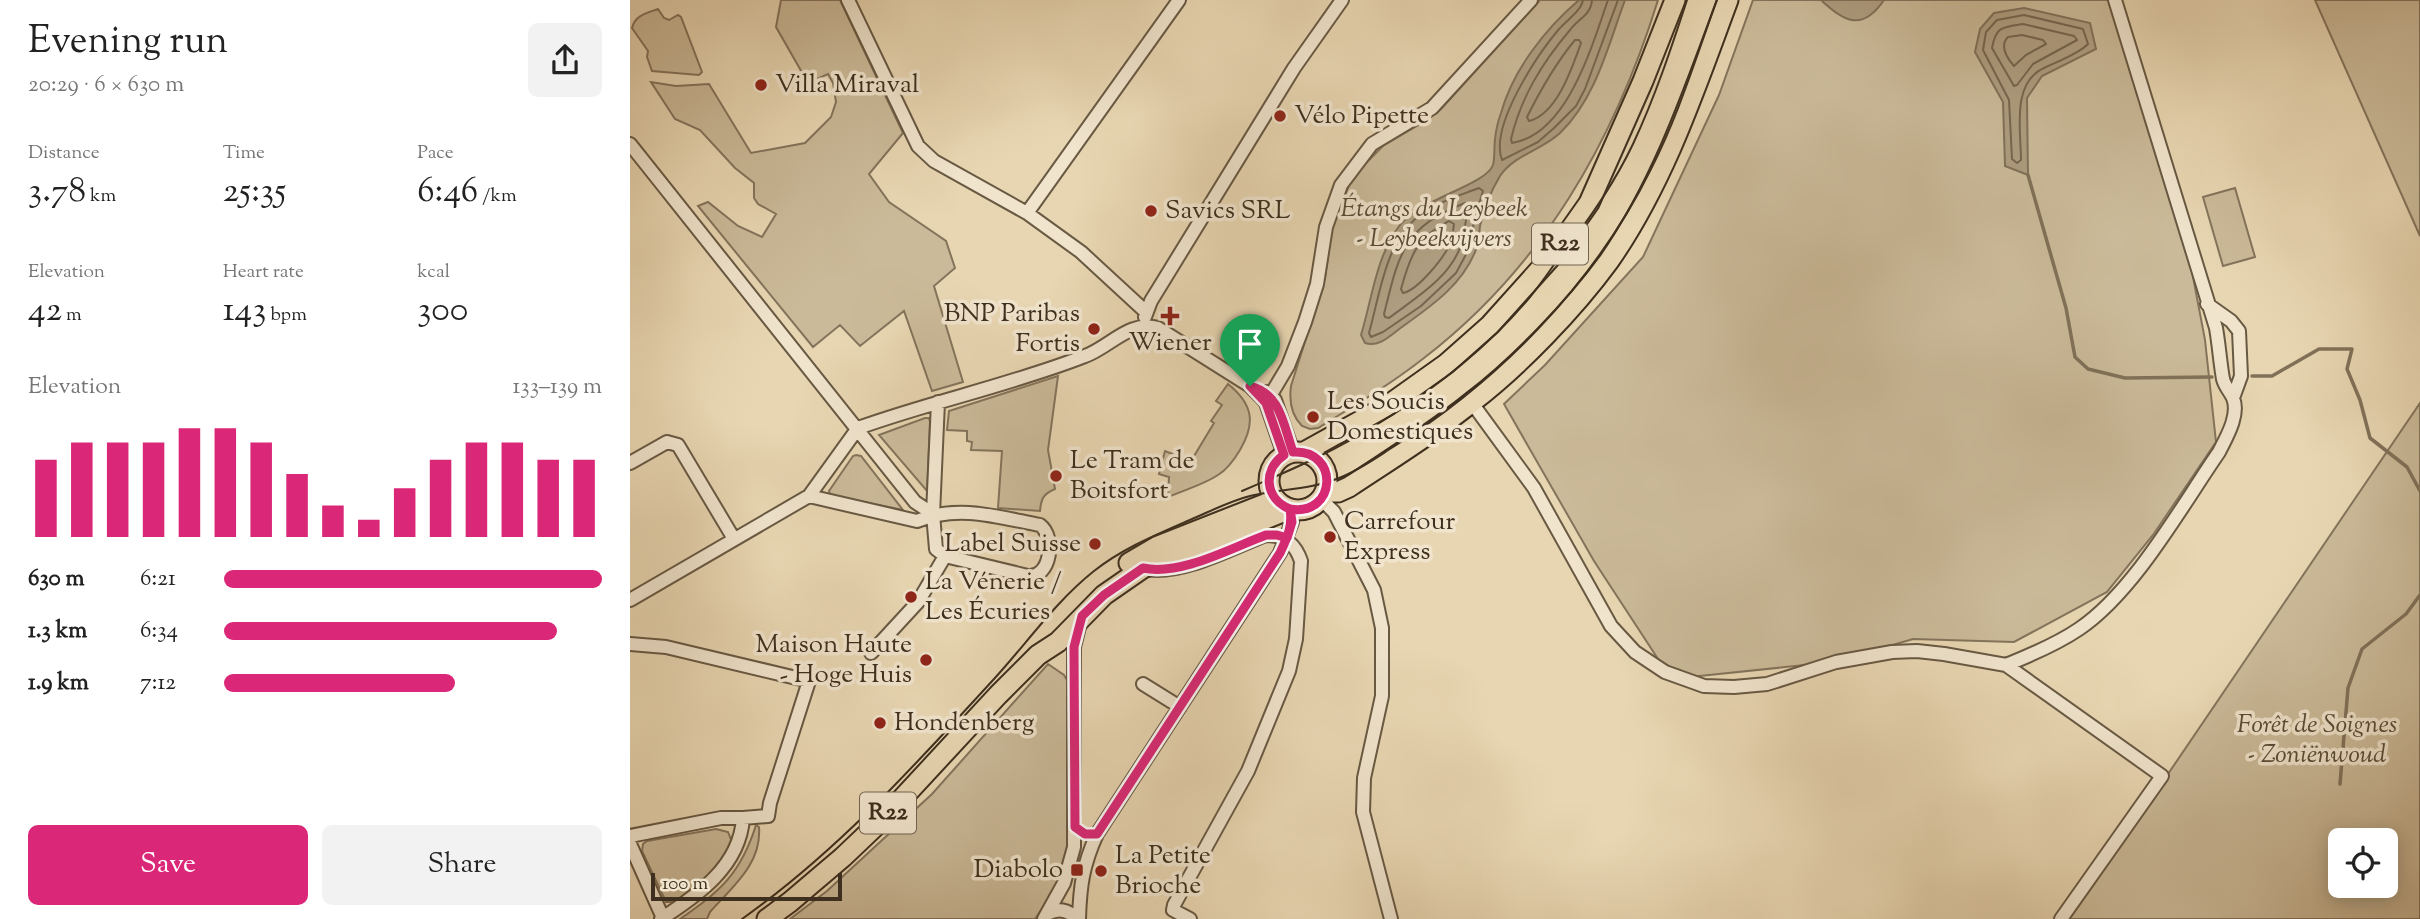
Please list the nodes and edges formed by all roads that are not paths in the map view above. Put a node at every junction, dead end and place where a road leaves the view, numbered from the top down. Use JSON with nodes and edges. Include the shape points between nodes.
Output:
{"nodes":[{"id":1,"x":848,"y":0,"type":"edge"},
{"id":2,"x":1179,"y":0,"type":"edge"},
{"id":3,"x":1342,"y":0,"type":"edge"},
{"id":4,"x":1531,"y":0,"type":"edge"},
{"id":5,"x":1675,"y":0,"type":"edge"},
{"id":6,"x":1728,"y":0,"type":"edge"},
{"id":7,"x":2115,"y":0,"type":"edge"},
{"id":8,"x":630,"y":144,"type":"edge"},
{"id":9,"x":1027,"y":213,"type":"junction"},
{"id":10,"x":2207,"y":304,"type":"junction"},
{"id":11,"x":1146,"y":312,"type":"junction"},
{"id":12,"x":1144,"y":326,"type":"junction"},
{"id":13,"x":2233,"y":398,"type":"junction"},
{"id":14,"x":1268,"y":400,"type":"junction"},
{"id":15,"x":938,"y":402,"type":"junction"},
{"id":16,"x":1472,"y":402,"type":"junction"},
{"id":17,"x":858,"y":428,"type":"junction"},
{"id":18,"x":1294,"y":453,"type":"junction"},
{"id":19,"x":630,"y":463,"type":"edge"},
{"id":20,"x":1323,"y":495,"type":"junction"},
{"id":21,"x":809,"y":496,"type":"junction"},
{"id":22,"x":1283,"y":504,"type":"junction"},
{"id":23,"x":933,"y":514,"type":"junction"},
{"id":24,"x":1287,"y":538,"type":"junction"},
{"id":25,"x":734,"y":539,"type":"junction"},
{"id":26,"x":951,"y":557,"type":"junction"},
{"id":27,"x":1143,"y":568,"type":"junction"},
{"id":28,"x":630,"y":600,"type":"edge"},
{"id":29,"x":1082,"y":616,"type":"junction"},
{"id":30,"x":630,"y":644,"type":"edge"},
{"id":31,"x":871,"y":653,"type":"dead end"},
{"id":32,"x":1038,"y":655,"type":"junction"},
{"id":33,"x":2006,"y":665,"type":"junction"},
{"id":34,"x":1143,"y":684,"type":"dead end"},
{"id":35,"x":1180,"y":707,"type":"junction"},
{"id":36,"x":743,"y":818,"type":"junction"},
{"id":37,"x":1075,"y":827,"type":"junction"},
{"id":38,"x":1097,"y":834,"type":"junction"},
{"id":39,"x":630,"y":836,"type":"edge"},
{"id":40,"x":630,"y":844,"type":"edge"},
{"id":41,"x":1045,"y":916,"type":"edge"},
{"id":42,"x":662,"y":918,"type":"edge"},
{"id":43,"x":767,"y":919,"type":"edge"},
{"id":44,"x":1078,"y":919,"type":"edge"},
{"id":45,"x":1189,"y":919,"type":"edge"},
{"id":46,"x":1391,"y":919,"type":"edge"},
{"id":47,"x":2062,"y":919,"type":"edge"}],
"edges":[{"from":1,"to":9,"type":"street","via":[[918,146],[934,161]]},
{"from":2,"to":9,"type":"street"},
{"from":3,"to":11,"type":"street"},
{"from":4,"to":14,"type":"street","via":[[1432,108],[1372,144],[1341,185],[1326,227],[1317,284],[1305,322],[1289,366]]},
{"from":5,"to":18,"type":"main road","number":"R22","via":[[1589,203],[1551,257],[1490,325],[1446,364],[1387,406]]},
{"from":6,"to":16,"type":"main road","number":"R22","via":[[1684,119],[1608,261],[1520,360]]},
{"from":7,"to":10,"type":"street"},
{"from":8,"to":17,"type":"street"},
{"from":9,"to":11,"type":"street","via":[[1081,252]]},
{"from":10,"to":13,"type":"street","via":[[2226,388]]},
{"from":10,"to":13,"type":"street","via":[[2239,331],[2241,376]]},
{"from":11,"to":12,"type":"street"},
{"from":12,"to":14,"type":"street","via":[[1158,328],[1266,392]]},
{"from":12,"to":15,"type":"street","via":[[1132,328],[1095,352]]},
{"from":13,"to":33,"type":"street","via":[[2235,409],[2219,452],[2123,590],[2079,629]]},
{"from":14,"to":18,"type":"street","via":[[1275,400]]},
{"from":15,"to":17,"type":"street"},
{"from":15,"to":23,"type":"street"},
{"from":16,"to":20,"type":"main road","number":"R22","via":[[1349,487]]},
{"from":16,"to":33,"type":"street","via":[[1534,488],[1611,626],[1635,652],[1665,672],[1704,685],[1734,687],[1767,684],[1836,662],[1892,652],[1944,654]]},
{"from":17,"to":21,"type":"street"},
{"from":17,"to":23,"type":"street","via":[[915,502]]},
{"from":18,"to":20,"type":"main road","via":[[1316,458],[1323,467],[1327,478]]},
{"from":18,"to":22,"type":"main road","via":[[1275,462],[1269,476],[1269,488]]},
{"from":19,"to":25,"type":"street","via":[[667,442],[678,445]]},
{"from":20,"to":22,"type":"main road","number":"R22","via":[[1308,508]]},
{"from":20,"to":46,"type":"street","via":[[1374,590],[1382,628],[1382,696],[1364,778],[1363,812]]},
{"from":21,"to":23,"type":"street","via":[[917,520]]},
{"from":21,"to":25,"type":"street"},
{"from":22,"to":24,"type":"street","via":[[1292,522]]},
{"from":22,"to":27,"type":"main road","number":"R22"},
{"from":22,"to":32,"type":"main road","number":"R22","via":[[1158,546],[1134,560],[1084,599]]},
{"from":23,"to":26,"type":"street","via":[[936,549]]},
{"from":23,"to":26,"type":"street","via":[[977,513],[1040,525],[1049,535],[1044,569],[1036,577]]},
{"from":24,"to":27,"type":"street","via":[[1266,535],[1167,570]]},
{"from":24,"to":35,"type":"street"},
{"from":24,"to":45,"type":"street","via":[[1301,561],[1289,671],[1248,771],[1174,905],[1177,914]]},
{"from":25,"to":28,"type":"street"},
{"from":26,"to":31,"type":"street"},
{"from":27,"to":29,"type":"main road","number":"R22"},
{"from":29,"to":32,"type":"main road","number":"R22","via":[[1058,642]]},
{"from":29,"to":37,"type":"street","via":[[1074,647]]},
{"from":30,"to":36,"type":"street","via":[[666,647],[809,681],[768,816]]},
{"from":32,"to":43,"type":"main road","number":"R22","via":[[885,817]]},
{"from":33,"to":47,"type":"street","via":[[2162,776]]},
{"from":34,"to":35,"type":"street"},
{"from":35,"to":38,"type":"street"},
{"from":36,"to":39,"type":"street"},
{"from":36,"to":42,"type":"street","via":[[737,846],[728,861],[712,880]]},
{"from":37,"to":38,"type":"street","via":[[1085,834]]},
{"from":37,"to":41,"type":"street","via":[[1067,874]]},
{"from":38,"to":44,"type":"street","via":[[1080,879]]},
{"from":40,"to":42,"type":"street"},
{"from":41,"to":44,"type":"street","via":[[1060,910]]}]}
